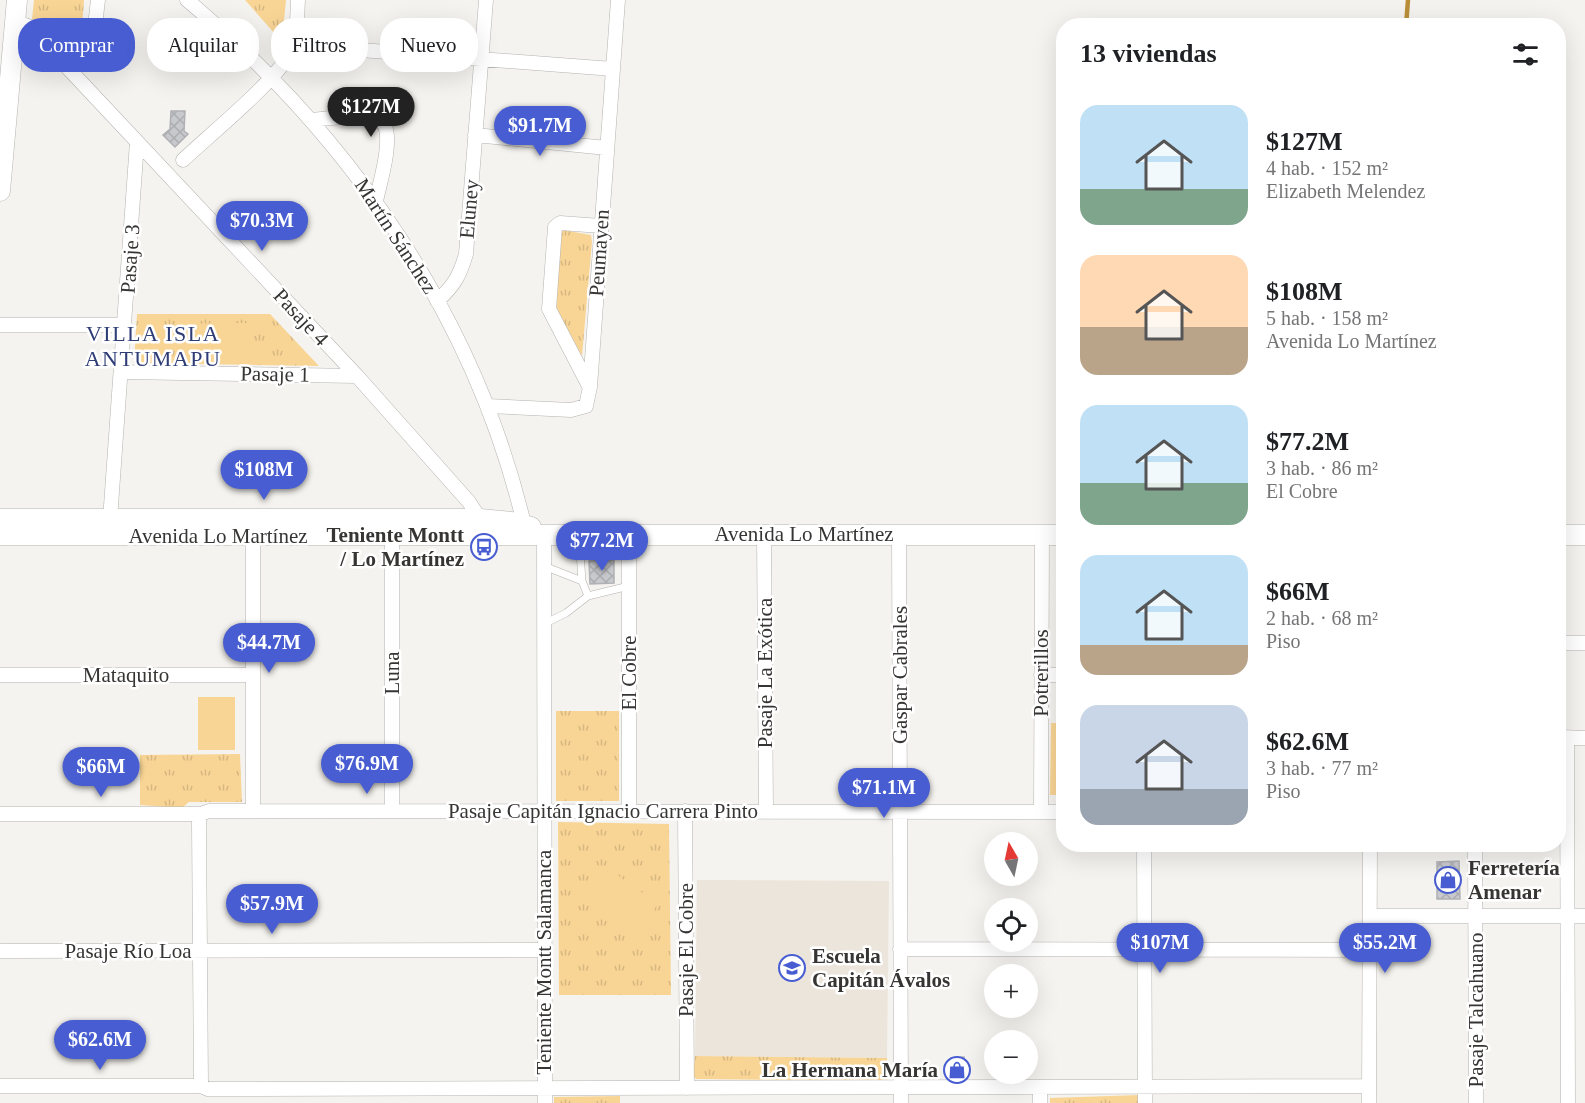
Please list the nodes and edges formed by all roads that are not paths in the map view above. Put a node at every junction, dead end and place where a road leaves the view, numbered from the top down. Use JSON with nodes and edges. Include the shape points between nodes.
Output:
{"nodes":[{"id":1,"x":16,"y":0,"type":"edge"},
{"id":2,"x":98,"y":0,"type":"edge"},
{"id":3,"x":188,"y":0,"type":"edge"},
{"id":4,"x":298,"y":0,"type":"edge"},
{"id":5,"x":486,"y":0,"type":"edge"},
{"id":6,"x":618,"y":0,"type":"edge"},
{"id":7,"x":96,"y":18,"type":"edge"},
{"id":8,"x":296,"y":18,"type":"edge"},
{"id":9,"x":14,"y":21,"type":"junction"},
{"id":10,"x":368,"y":51,"type":"edge"},
{"id":11,"x":481,"y":59,"type":"junction"},
{"id":12,"x":613,"y":69,"type":"junction"},
{"id":13,"x":275,"y":72,"type":"edge"},
{"id":14,"x":271,"y":78,"type":"junction"},
{"id":15,"x":312,"y":120,"type":"junction"},
{"id":16,"x":475,"y":135,"type":"junction"},
{"id":17,"x":137,"y":142,"type":"junction"},
{"id":18,"x":607,"y":148,"type":"junction"},
{"id":19,"x":183,"y":160,"type":"dead end"},
{"id":20,"x":0,"y":191,"type":"edge"},
{"id":21,"x":376,"y":201,"type":"junction"},
{"id":22,"x":601,"y":226,"type":"junction"},
{"id":23,"x":438,"y":301,"type":"junction"},
{"id":24,"x":0,"y":325,"type":"edge"},
{"id":25,"x":125,"y":325,"type":"junction"},
{"id":26,"x":122,"y":372,"type":"junction"},
{"id":27,"x":357,"y":376,"type":"junction"},
{"id":28,"x":590,"y":387,"type":"junction"},
{"id":29,"x":487,"y":406,"type":"junction"},
{"id":30,"x":0,"y":519,"type":"edge"},
{"id":31,"x":480,"y":519,"type":"junction"},
{"id":32,"x":110,"y":520,"type":"junction"},
{"id":33,"x":524,"y":524,"type":"junction"},
{"id":34,"x":544,"y":534,"type":"junction"},
{"id":35,"x":579,"y":534,"type":"junction"},
{"id":36,"x":629,"y":534,"type":"junction"},
{"id":37,"x":764,"y":534,"type":"junction"},
{"id":38,"x":899,"y":534,"type":"junction"},
{"id":39,"x":0,"y":535,"type":"edge"},
{"id":40,"x":1042,"y":535,"type":"junction"},
{"id":41,"x":1056,"y":535,"type":"edge"},
{"id":42,"x":1566,"y":535,"type":"edge"},
{"id":43,"x":1585,"y":535,"type":"edge"},
{"id":44,"x":253,"y":536,"type":"junction"},
{"id":45,"x":392,"y":536,"type":"junction"},
{"id":46,"x":544,"y":566,"type":"junction"},
{"id":47,"x":582,"y":581,"type":"junction"},
{"id":48,"x":629,"y":586,"type":"junction"},
{"id":49,"x":588,"y":596,"type":"junction"},
{"id":50,"x":544,"y":624,"type":"junction"},
{"id":51,"x":1566,"y":643,"type":"edge"},
{"id":52,"x":1585,"y":643,"type":"edge"},
{"id":53,"x":0,"y":675,"type":"edge"},
{"id":54,"x":253,"y":675,"type":"junction"},
{"id":55,"x":1041,"y":675,"type":"junction"},
{"id":56,"x":1056,"y":675,"type":"edge"},
{"id":57,"x":1566,"y":738,"type":"edge"},
{"id":58,"x":1585,"y":738,"type":"edge"},
{"id":59,"x":253,"y":811,"type":"junction"},
{"id":60,"x":392,"y":811,"type":"junction"},
{"id":61,"x":544,"y":811,"type":"junction"},
{"id":62,"x":629,"y":811,"type":"junction"},
{"id":63,"x":685,"y":811,"type":"junction"},
{"id":64,"x":766,"y":812,"type":"junction"},
{"id":65,"x":900,"y":812,"type":"junction"},
{"id":66,"x":1041,"y":812,"type":"junction"},
{"id":67,"x":1056,"y":812,"type":"edge"},
{"id":68,"x":0,"y":814,"type":"edge"},
{"id":69,"x":201,"y":814,"type":"junction"},
{"id":70,"x":1566,"y":845,"type":"edge"},
{"id":71,"x":1144,"y":852,"type":"edge"},
{"id":72,"x":1370,"y":852,"type":"edge"},
{"id":73,"x":1475,"y":852,"type":"edge"},
{"id":74,"x":1370,"y":916,"type":"junction"},
{"id":75,"x":1475,"y":916,"type":"junction"},
{"id":76,"x":1568,"y":916,"type":"junction"},
{"id":77,"x":1585,"y":916,"type":"edge"},
{"id":78,"x":900,"y":949,"type":"junction"},
{"id":79,"x":1144,"y":949,"type":"junction"},
{"id":80,"x":544,"y":950,"type":"junction"},
{"id":81,"x":1370,"y":950,"type":"junction"},
{"id":82,"x":0,"y":951,"type":"edge"},
{"id":83,"x":199,"y":951,"type":"junction"},
{"id":84,"x":0,"y":1086,"type":"edge"},
{"id":85,"x":201,"y":1086,"type":"junction"},
{"id":86,"x":1369,"y":1086,"type":"junction"},
{"id":87,"x":1040,"y":1087,"type":"junction"},
{"id":88,"x":1144,"y":1087,"type":"junction"},
{"id":89,"x":624,"y":1088,"type":"junction"},
{"id":90,"x":687,"y":1088,"type":"junction"},
{"id":91,"x":763,"y":1088,"type":"junction"},
{"id":92,"x":901,"y":1088,"type":"junction"},
{"id":93,"x":253,"y":1096,"type":"edge"},
{"id":94,"x":393,"y":1096,"type":"edge"},
{"id":95,"x":544,"y":1096,"type":"edge"},
{"id":96,"x":624,"y":1103,"type":"edge"},
{"id":97,"x":763,"y":1103,"type":"edge"},
{"id":98,"x":901,"y":1103,"type":"edge"},
{"id":99,"x":1040,"y":1103,"type":"edge"},
{"id":100,"x":1145,"y":1103,"type":"edge"},
{"id":101,"x":1369,"y":1103,"type":"edge"},
{"id":102,"x":1476,"y":1103,"type":"edge"},
{"id":103,"x":1568,"y":1103,"type":"edge"}],
"edges":[{"from":1,"to":9,"type":"main road"},
{"from":2,"to":7,"type":"street"},
{"from":3,"to":14,"type":"street","name":"Martín Sánchez"},
{"from":4,"to":8,"type":"street"},
{"from":5,"to":11,"type":"street","name":"Eluney"},
{"from":6,"to":12,"type":"street","name":"Peumayen"},
{"from":9,"to":17,"type":"street","name":"Pasaje 4","via":[[28,26]]},
{"from":9,"to":20,"type":"main road"},
{"from":10,"to":11,"type":"street"},
{"from":11,"to":12,"type":"street"},
{"from":11,"to":16,"type":"street","name":"Eluney"},
{"from":12,"to":18,"type":"street","name":"Peumayen"},
{"from":13,"to":14,"type":"street"},
{"from":14,"to":15,"type":"street","name":"Martín Sánchez"},
{"from":14,"to":19,"type":"street"},
{"from":15,"to":21,"type":"street","name":"Martín Sánchez"},
{"from":15,"to":21,"type":"street","via":[[358,118],[376,119],[384,124],[385,157]]},
{"from":16,"to":18,"type":"street"},
{"from":16,"to":23,"type":"street","name":"Eluney","via":[[465,254],[452,288]]},
{"from":17,"to":25,"type":"street","name":"Pasaje 3"},
{"from":17,"to":27,"type":"street","name":"Pasaje 4"},
{"from":18,"to":22,"type":"street","name":"Peumayen"},
{"from":21,"to":23,"type":"street","name":"Martín Sánchez"},
{"from":22,"to":28,"type":"street","name":"Peumayen"},
{"from":22,"to":28,"type":"street","via":[[560,223],[555,227],[549,309]]},
{"from":23,"to":29,"type":"street","name":"Martín Sánchez"},
{"from":24,"to":25,"type":"street"},
{"from":25,"to":26,"type":"street","name":"Pasaje 3"},
{"from":26,"to":27,"type":"street","name":"Pasaje 1"},
{"from":26,"to":32,"type":"street","name":"Pasaje 3"},
{"from":27,"to":31,"type":"street","name":"Pasaje 4"},
{"from":28,"to":29,"type":"street","name":"Peumayen","via":[[586,406],[579,410]]},
{"from":29,"to":33,"type":"street","name":"Martín Sánchez"},
{"from":30,"to":32,"type":"main road","name":"Avenida Lo Martínez"},
{"from":31,"to":32,"type":"main road","name":"Avenida Lo Martínez"},
{"from":31,"to":33,"type":"main road","name":"Avenida Lo Martínez"},
{"from":33,"to":34,"type":"main road","name":"Avenida Lo Martínez"},
{"from":34,"to":35,"type":"main road","name":"Avenida Lo Martínez"},
{"from":34,"to":45,"type":"main road","name":"Avenida Lo Martínez"},
{"from":34,"to":46,"type":"street","name":"Teniente Montt Salamanca"},
{"from":35,"to":36,"type":"main road","name":"Avenida Lo Martínez"},
{"from":35,"to":47,"type":"lane"},
{"from":36,"to":37,"type":"main road","name":"Avenida Lo Martínez"},
{"from":36,"to":48,"type":"street","name":"El Cobre"},
{"from":37,"to":38,"type":"main road","name":"Avenida Lo Martínez"},
{"from":37,"to":64,"type":"street","name":"Pasaje La Exótica"},
{"from":38,"to":40,"type":"main road","name":"Avenida Lo Martínez"},
{"from":38,"to":65,"type":"street","name":"Gaspar Cabrales"},
{"from":39,"to":44,"type":"main road","name":"Avenida Lo Martínez"},
{"from":40,"to":41,"type":"main road","name":"Avenida Lo Martínez"},
{"from":40,"to":55,"type":"street","name":"Potrerillos"},
{"from":42,"to":43,"type":"main road"},
{"from":44,"to":45,"type":"main road","name":"Avenida Lo Martínez"},
{"from":44,"to":54,"type":"street"},
{"from":45,"to":60,"type":"street","name":"Luna"},
{"from":46,"to":47,"type":"lane"},
{"from":46,"to":50,"type":"street","name":"Teniente Montt Salamanca"},
{"from":47,"to":49,"type":"lane"},
{"from":48,"to":49,"type":"lane"},
{"from":48,"to":62,"type":"street","name":"El Cobre"},
{"from":49,"to":50,"type":"lane"},
{"from":50,"to":61,"type":"street","name":"Teniente Montt Salamanca"},
{"from":51,"to":52,"type":"street"},
{"from":53,"to":54,"type":"street","name":"Mataquito"},
{"from":54,"to":59,"type":"street"},
{"from":55,"to":56,"type":"street"},
{"from":55,"to":66,"type":"street","name":"Potrerillos"},
{"from":57,"to":58,"type":"street"},
{"from":59,"to":60,"type":"street","name":"Pasaje Capitán Ignacio Carrera Pinto"},
{"from":59,"to":69,"type":"street","name":"Pasaje Capitán Ignacio Carrera Pinto"},
{"from":60,"to":61,"type":"street","name":"Pasaje Capitán Ignacio Carrera Pinto"},
{"from":61,"to":62,"type":"street","name":"Pasaje Capitán Ignacio Carrera Pinto"},
{"from":61,"to":80,"type":"street","name":"Teniente Montt Salamanca"},
{"from":62,"to":63,"type":"street","name":"Pasaje Capitán Ignacio Carrera Pinto"},
{"from":63,"to":64,"type":"street","name":"Pasaje Capitán Ignacio Carrera Pinto"},
{"from":63,"to":90,"type":"street","name":"Pasaje El Cobre"},
{"from":64,"to":65,"type":"street","name":"Pasaje Capitán Ignacio Carrera Pinto"},
{"from":65,"to":66,"type":"street","name":"Pasaje Capitán Ignacio Carrera Pinto"},
{"from":65,"to":78,"type":"street","name":"Gaspar Cabrales"},
{"from":66,"to":67,"type":"street","name":"Pasaje Capitán Ignacio Carrera Pinto"},
{"from":68,"to":69,"type":"street","name":"Pasaje Capitán Ignacio Carrera Pinto"},
{"from":69,"to":83,"type":"street"},
{"from":70,"to":76,"type":"street"},
{"from":71,"to":79,"type":"street"},
{"from":72,"to":74,"type":"street"},
{"from":73,"to":75,"type":"street","name":"Pasaje Talcahuano"},
{"from":74,"to":75,"type":"street"},
{"from":74,"to":81,"type":"street"},
{"from":75,"to":76,"type":"street"},
{"from":75,"to":102,"type":"street","name":"Pasaje Talcahuano"},
{"from":76,"to":77,"type":"street"},
{"from":76,"to":103,"type":"street"},
{"from":78,"to":79,"type":"street"},
{"from":78,"to":92,"type":"street","name":"Gaspar Cabrales"},
{"from":79,"to":81,"type":"street"},
{"from":79,"to":88,"type":"street"},
{"from":80,"to":83,"type":"street","name":"Pasaje Río Loa"},
{"from":80,"to":95,"type":"street","name":"Teniente Montt Salamanca"},
{"from":81,"to":86,"type":"street"},
{"from":82,"to":83,"type":"street","name":"Pasaje Río Loa"},
{"from":83,"to":85,"type":"street"},
{"from":84,"to":85,"type":"street"},
{"from":85,"to":93,"type":"street"},
{"from":86,"to":88,"type":"street"},
{"from":86,"to":101,"type":"street"},
{"from":87,"to":88,"type":"street"},
{"from":87,"to":92,"type":"street"},
{"from":87,"to":99,"type":"street"},
{"from":88,"to":100,"type":"street"},
{"from":89,"to":90,"type":"street"},
{"from":89,"to":95,"type":"street"},
{"from":89,"to":96,"type":"street"},
{"from":90,"to":91,"type":"street"},
{"from":91,"to":92,"type":"street"},
{"from":91,"to":97,"type":"street"},
{"from":92,"to":98,"type":"street","name":"Gaspar Cabrales"},
{"from":93,"to":94,"type":"street"},
{"from":94,"to":95,"type":"street"}]}
